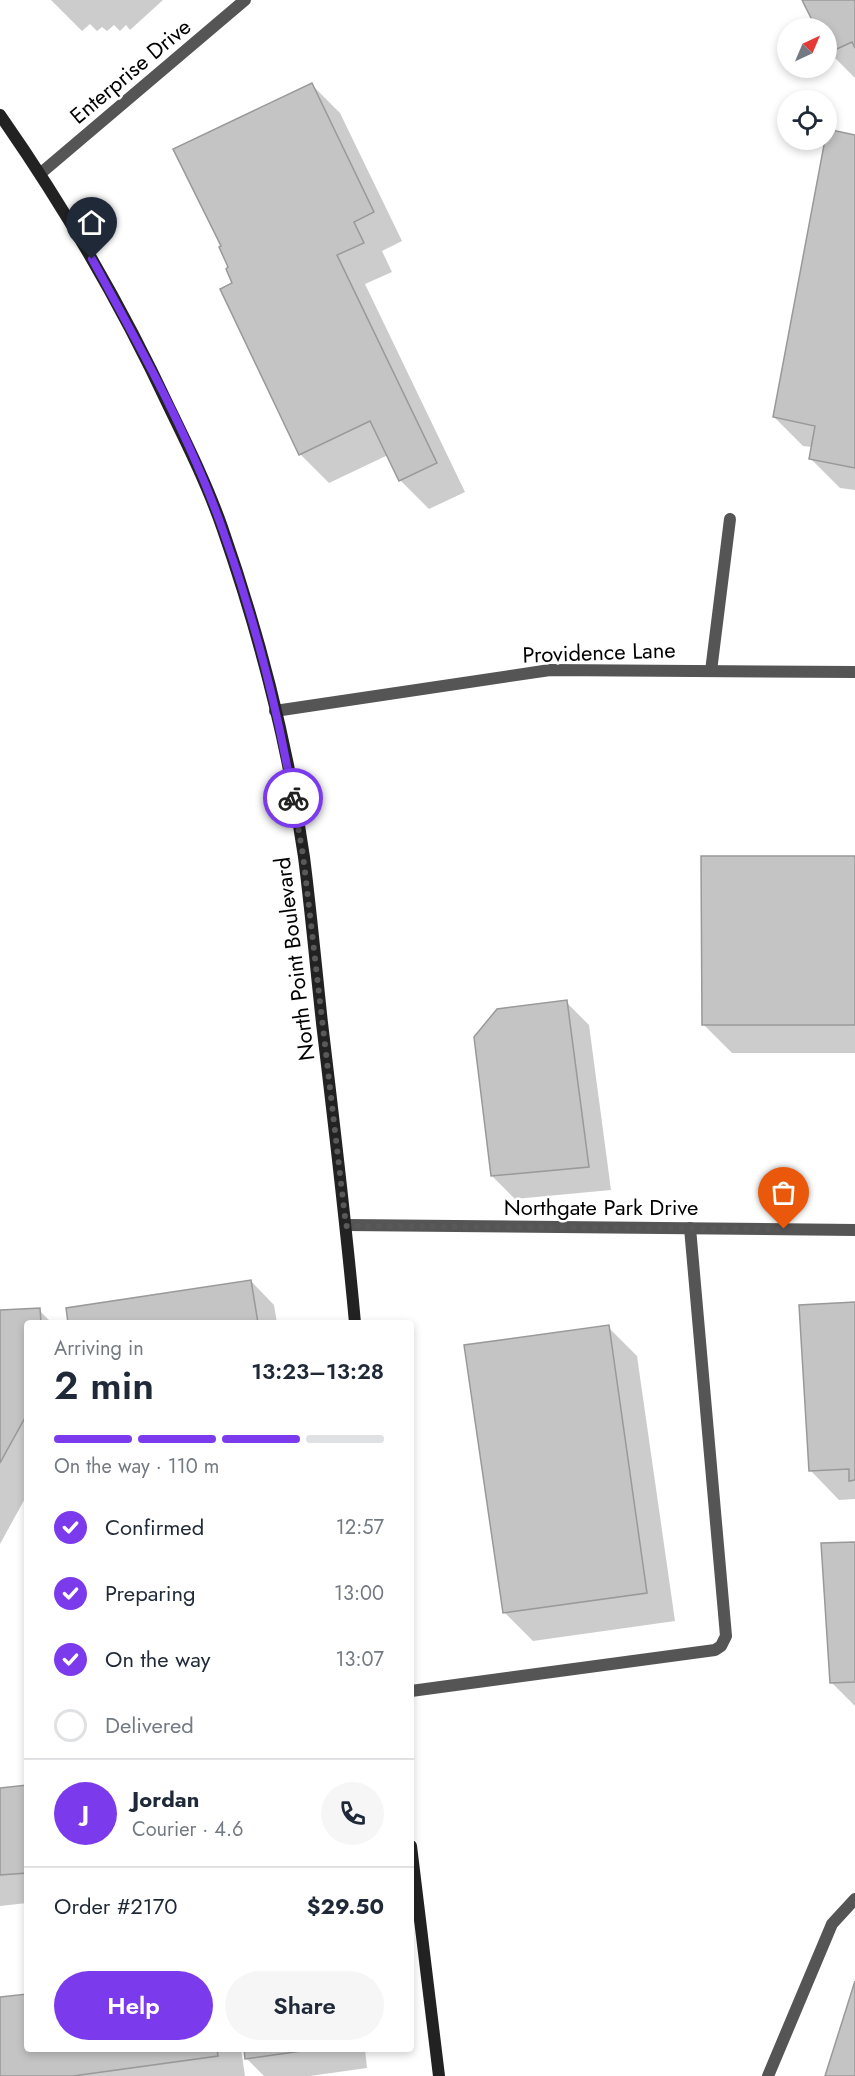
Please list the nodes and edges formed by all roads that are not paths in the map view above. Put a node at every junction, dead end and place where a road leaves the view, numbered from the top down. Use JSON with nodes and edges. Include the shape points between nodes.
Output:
{"nodes":[{"id":1,"x":245,"y":0,"type":"edge"},
{"id":2,"x":0,"y":115,"type":"edge"},
{"id":3,"x":41,"y":173,"type":"junction"},
{"id":4,"x":730,"y":519,"type":"dead end"},
{"id":5,"x":711,"y":671,"type":"junction"},
{"id":6,"x":855,"y":672,"type":"edge"},
{"id":7,"x":275,"y":711,"type":"junction"},
{"id":8,"x":346,"y":1226,"type":"junction"},
{"id":9,"x":690,"y":1228,"type":"junction"},
{"id":10,"x":855,"y":1230,"type":"edge"},
{"id":11,"x":355,"y":1320,"type":"edge"},
{"id":12,"x":414,"y":1691,"type":"edge"},
{"id":13,"x":414,"y":1871,"type":"edge"},
{"id":14,"x":855,"y":1899,"type":"edge"},
{"id":15,"x":439,"y":2076,"type":"edge"},
{"id":16,"x":768,"y":2076,"type":"edge"}],
"edges":[{"from":1,"to":3,"type":"street","name":"Enterprise Drive"},
{"from":2,"to":3,"type":"main road","name":"North Point Boulevard"},
{"from":3,"to":7,"type":"main road","name":"North Point Boulevard","via":[[92,259],[192,454],[221,525]]},
{"from":4,"to":5,"type":"street"},
{"from":5,"to":6,"type":"street","name":"Providence Lane"},
{"from":5,"to":7,"type":"street","name":"Providence Lane","via":[[550,670]]},
{"from":7,"to":8,"type":"main road","name":"North Point Boulevard","via":[[303,855]]},
{"from":8,"to":9,"type":"street","name":"Northgate Park Drive"},
{"from":8,"to":11,"type":"main road","name":"North Point Boulevard"},
{"from":9,"to":10,"type":"street","name":"Northgate Park Drive"},
{"from":9,"to":12,"type":"street","via":[[726,1636],[721,1646],[715,1650]]},
{"from":13,"to":15,"type":"main road"},
{"from":14,"to":16,"type":"street","via":[[832,1924]]}]}
